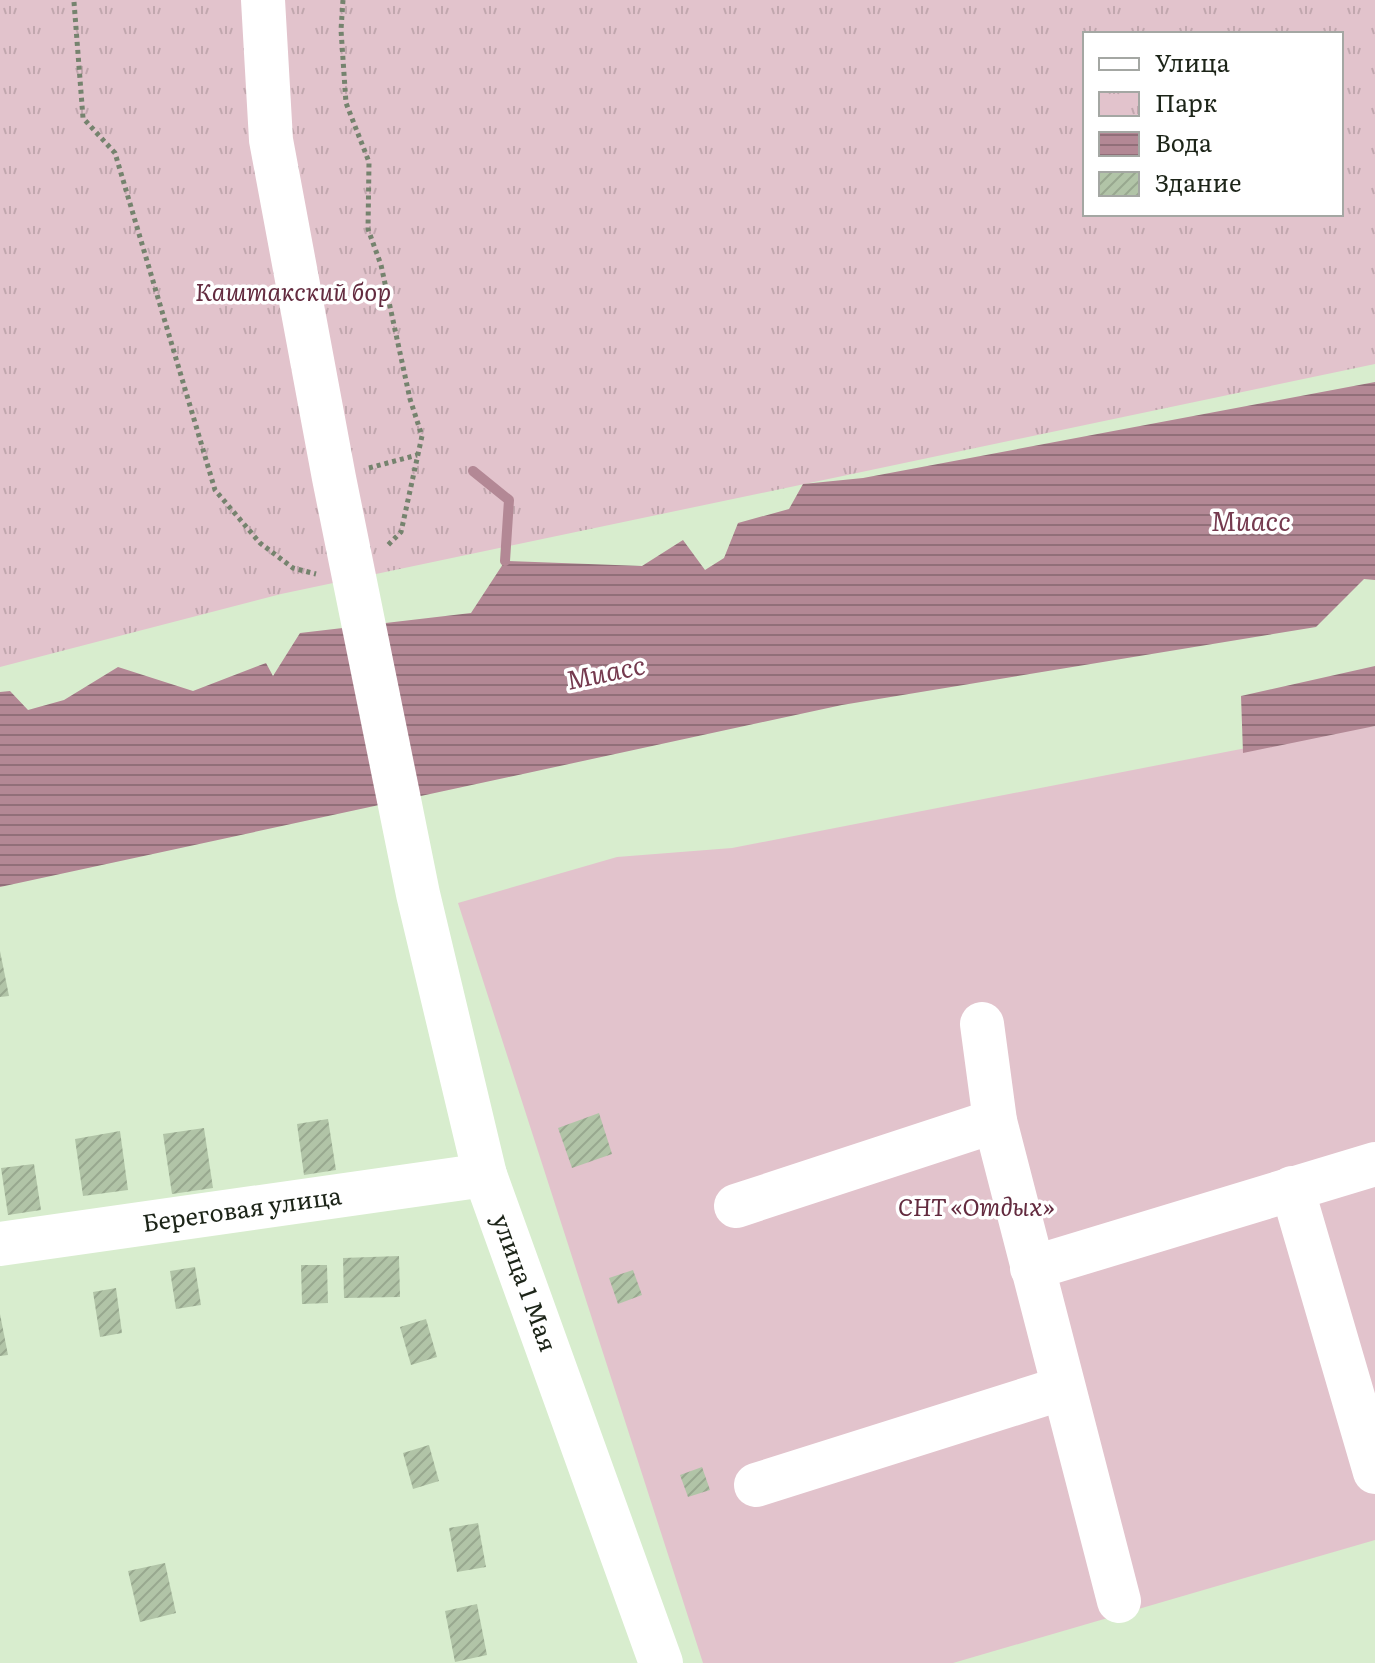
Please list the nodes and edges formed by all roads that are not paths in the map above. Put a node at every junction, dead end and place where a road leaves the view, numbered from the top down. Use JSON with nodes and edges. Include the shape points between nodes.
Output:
{"nodes":[{"id":1,"x":263,"y":0,"type":"edge"},
{"id":2,"x":982,"y":1024,"type":"dead end"},
{"id":3,"x":995,"y":1121,"type":"junction"},
{"id":4,"x":1375,"y":1164,"type":"edge"},
{"id":5,"x":485,"y":1175,"type":"junction"},
{"id":6,"x":1292,"y":1188,"type":"junction"},
{"id":7,"x":736,"y":1206,"type":"dead end"},
{"id":8,"x":0,"y":1244,"type":"edge"},
{"id":9,"x":1032,"y":1268,"type":"junction"},
{"id":10,"x":1063,"y":1388,"type":"junction"},
{"id":11,"x":1375,"y":1472,"type":"edge"},
{"id":12,"x":756,"y":1485,"type":"dead end"},
{"id":13,"x":1119,"y":1601,"type":"dead end"},
{"id":14,"x":661,"y":1663,"type":"edge"}],
"edges":[{"from":1,"to":5,"type":"main road","name":"улица 1 Мая","via":[[271,140],[332,470],[418,894]]},
{"from":2,"to":3,"type":"main road"},
{"from":3,"to":7,"type":"main road"},
{"from":3,"to":9,"type":"main road"},
{"from":4,"to":6,"type":"main road"},
{"from":5,"to":8,"type":"main road","name":"Береговая улица"},
{"from":5,"to":14,"type":"main road","name":"улица 1 Мая"},
{"from":6,"to":9,"type":"main road"},
{"from":6,"to":11,"type":"main road"},
{"from":9,"to":10,"type":"main road"},
{"from":10,"to":12,"type":"main road"},
{"from":10,"to":13,"type":"main road"}]}
